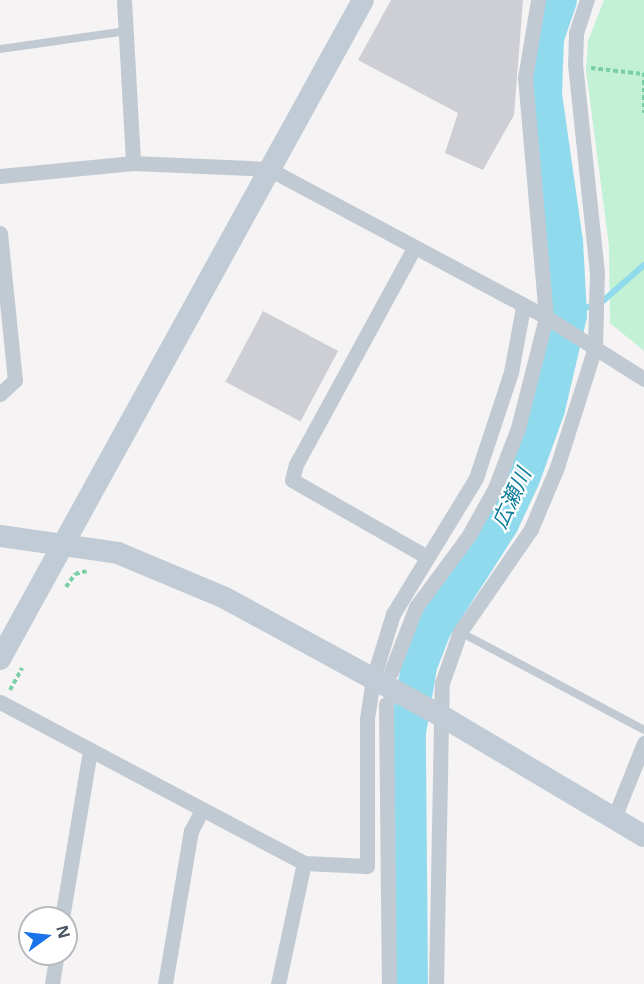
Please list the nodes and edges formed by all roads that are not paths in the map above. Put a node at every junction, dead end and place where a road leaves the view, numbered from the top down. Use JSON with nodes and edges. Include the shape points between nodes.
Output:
{"nodes":[{"id":1,"x":124,"y":0,"type":"edge"},
{"id":2,"x":363,"y":0,"type":"edge"},
{"id":3,"x":538,"y":0,"type":"edge"},
{"id":4,"x":587,"y":0,"type":"edge"},
{"id":5,"x":126,"y":31,"type":"junction"},
{"id":6,"x":0,"y":49,"type":"edge"},
{"id":7,"x":133,"y":163,"type":"junction"},
{"id":8,"x":269,"y":170,"type":"junction"},
{"id":9,"x":0,"y":176,"type":"edge"},
{"id":10,"x":0,"y":233,"type":"edge"},
{"id":11,"x":414,"y":248,"type":"junction"},
{"id":12,"x":523,"y":307,"type":"junction"},
{"id":13,"x":549,"y":319,"type":"junction"},
{"id":14,"x":595,"y":347,"type":"junction"},
{"id":15,"x":644,"y":379,"type":"edge"},
{"id":16,"x":0,"y":394,"type":"edge"},
{"id":17,"x":0,"y":536,"type":"edge"},
{"id":18,"x":62,"y":542,"type":"junction"},
{"id":19,"x":427,"y":557,"type":"junction"},
{"id":20,"x":460,"y":632,"type":"junction"},
{"id":21,"x":0,"y":659,"type":"edge"},
{"id":22,"x":387,"y":686,"type":"junction"},
{"id":23,"x":1,"y":703,"type":"edge"},
{"id":24,"x":435,"y":712,"type":"junction"},
{"id":25,"x":644,"y":730,"type":"edge"},
{"id":26,"x":644,"y":743,"type":"edge"},
{"id":27,"x":90,"y":751,"type":"junction"},
{"id":28,"x":202,"y":810,"type":"junction"},
{"id":29,"x":614,"y":818,"type":"junction"},
{"id":30,"x":644,"y":836,"type":"edge"},
{"id":31,"x":304,"y":862,"type":"junction"},
{"id":32,"x":64,"y":906,"type":"edge"},
{"id":33,"x":55,"y":966,"type":"edge"},
{"id":34,"x":52,"y":984,"type":"edge"},
{"id":35,"x":165,"y":984,"type":"edge"},
{"id":36,"x":278,"y":984,"type":"edge"},
{"id":37,"x":389,"y":984,"type":"edge"},
{"id":38,"x":436,"y":984,"type":"edge"}],
"edges":[{"from":1,"to":5,"type":"street"},
{"from":2,"to":8,"type":"street"},
{"from":3,"to":13,"type":"street","via":[[532,17],[525,78]]},
{"from":4,"to":14,"type":"street","via":[[576,33],[575,66],[597,297]]},
{"from":5,"to":6,"type":"lane"},
{"from":5,"to":7,"type":"street"},
{"from":7,"to":8,"type":"street"},
{"from":7,"to":9,"type":"street"},
{"from":8,"to":11,"type":"street"},
{"from":8,"to":18,"type":"street"},
{"from":10,"to":16,"type":"street","via":[[15,380]]},
{"from":11,"to":12,"type":"street"},
{"from":11,"to":19,"type":"street","via":[[296,464],[292,480]]},
{"from":12,"to":13,"type":"street"},
{"from":12,"to":19,"type":"street","via":[[511,372],[476,478]]},
{"from":13,"to":14,"type":"street"},
{"from":13,"to":22,"type":"street","via":[[518,428],[495,488],[469,535],[416,607]]},
{"from":14,"to":15,"type":"street"},
{"from":14,"to":20,"type":"street","via":[[557,467],[531,529]]},
{"from":17,"to":18,"type":"street"},
{"from":18,"to":21,"type":"street"},
{"from":18,"to":22,"type":"street","via":[[157,567],[225,598]]},
{"from":19,"to":22,"type":"street","via":[[393,614]]},
{"from":20,"to":24,"type":"street"},
{"from":20,"to":25,"type":"lane"},
{"from":22,"to":24,"type":"street"},
{"from":22,"to":31,"type":"street","via":[[368,719],[370,859],[361,868]]},
{"from":22,"to":37,"type":"street"},
{"from":23,"to":27,"type":"street"},
{"from":24,"to":29,"type":"street"},
{"from":24,"to":38,"type":"street"},
{"from":26,"to":29,"type":"street"},
{"from":27,"to":28,"type":"street"},
{"from":27,"to":32,"type":"street"},
{"from":28,"to":31,"type":"street"},
{"from":28,"to":35,"type":"street","via":[[191,831]]},
{"from":29,"to":30,"type":"street"},
{"from":31,"to":36,"type":"street"},
{"from":33,"to":34,"type":"street"}]}
